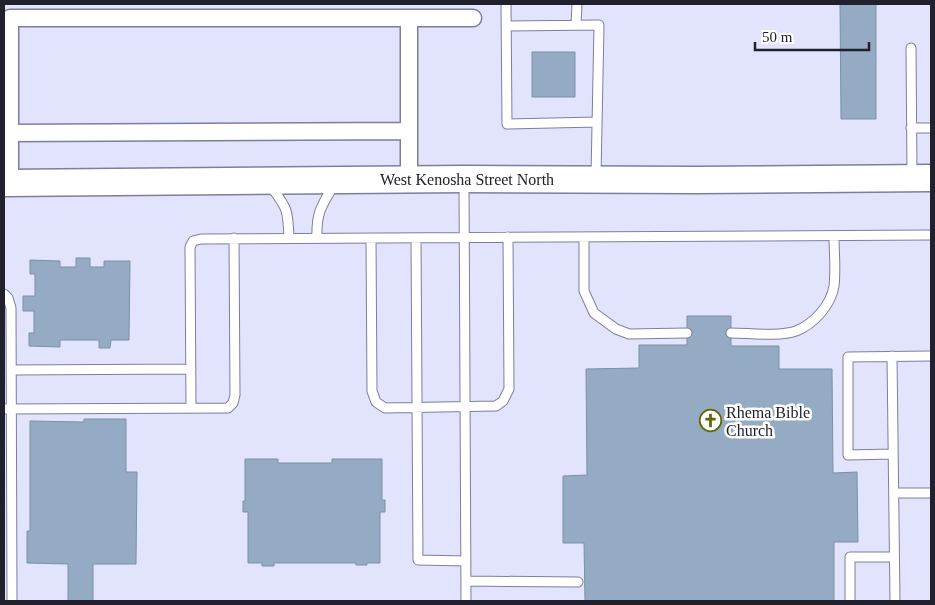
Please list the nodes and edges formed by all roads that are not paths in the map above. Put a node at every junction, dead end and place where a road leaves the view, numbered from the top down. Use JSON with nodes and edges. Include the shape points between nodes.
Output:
{"nodes":[{"id":1,"x":506,"y":4,"type":"edge"},
{"id":2,"x":577,"y":4,"type":"edge"},
{"id":3,"x":409,"y":18,"type":"junction"},
{"id":4,"x":473,"y":18,"type":"dead end"},
{"id":5,"x":576,"y":25,"type":"junction"},
{"id":6,"x":506,"y":26,"type":"junction"},
{"id":7,"x":911,"y":48,"type":"dead end"},
{"id":8,"x":598,"y":122,"type":"junction"},
{"id":9,"x":911,"y":128,"type":"junction"},
{"id":10,"x":931,"y":128,"type":"edge"},
{"id":11,"x":409,"y":131,"type":"junction"},
{"id":12,"x":10,"y":133,"type":"junction"},
{"id":13,"x":464,"y":178,"type":"junction"},
{"id":14,"x":922,"y":178,"type":"edge"},
{"id":15,"x":409,"y":179,"type":"junction"},
{"id":16,"x":596,"y":179,"type":"junction"},
{"id":17,"x":267,"y":180,"type":"junction"},
{"id":18,"x":337,"y":180,"type":"junction"},
{"id":19,"x":7,"y":183,"type":"edge"},
{"id":20,"x":931,"y":235,"type":"edge"},
{"id":21,"x":834,"y":236,"type":"junction"},
{"id":22,"x":464,"y":237,"type":"junction"},
{"id":23,"x":508,"y":237,"type":"junction"},
{"id":24,"x":584,"y":237,"type":"junction"},
{"id":25,"x":234,"y":238,"type":"junction"},
{"id":26,"x":289,"y":238,"type":"junction"},
{"id":27,"x":317,"y":238,"type":"junction"},
{"id":28,"x":371,"y":238,"type":"junction"},
{"id":29,"x":416,"y":238,"type":"junction"},
{"id":30,"x":4,"y":294,"type":"edge"},
{"id":31,"x":687,"y":333,"type":"dead end"},
{"id":32,"x":731,"y":333,"type":"dead end"},
{"id":33,"x":892,"y":356,"type":"junction"},
{"id":34,"x":931,"y":356,"type":"edge"},
{"id":35,"x":191,"y":369,"type":"junction"},
{"id":36,"x":12,"y":370,"type":"junction"},
{"id":37,"x":465,"y":407,"type":"junction"},
{"id":38,"x":191,"y":408,"type":"junction"},
{"id":39,"x":417,"y":408,"type":"junction"},
{"id":40,"x":8,"y":409,"type":"edge"},
{"id":41,"x":893,"y":454,"type":"junction"},
{"id":42,"x":894,"y":493,"type":"junction"},
{"id":43,"x":931,"y":493,"type":"edge"},
{"id":44,"x":894,"y":557,"type":"junction"},
{"id":45,"x":466,"y":561,"type":"junction"},
{"id":46,"x":466,"y":581,"type":"junction"},
{"id":47,"x":578,"y":582,"type":"dead end"},
{"id":48,"x":12,"y":601,"type":"edge"},
{"id":49,"x":466,"y":601,"type":"edge"},
{"id":50,"x":850,"y":601,"type":"edge"},
{"id":51,"x":895,"y":601,"type":"edge"}],
"edges":[{"from":1,"to":6,"type":"lane"},
{"from":2,"to":5,"type":"lane"},
{"from":3,"to":4,"type":"street"},
{"from":3,"to":11,"type":"street"},
{"from":3,"to":12,"type":"street","via":[[10,18]]},
{"from":5,"to":6,"type":"lane"},
{"from":5,"to":8,"type":"lane","via":[[599,25]]},
{"from":6,"to":8,"type":"lane","via":[[507,124]]},
{"from":7,"to":9,"type":"lane"},
{"from":8,"to":16,"type":"lane"},
{"from":9,"to":10,"type":"lane"},
{"from":9,"to":14,"type":"lane"},
{"from":11,"to":12,"type":"street"},
{"from":11,"to":15,"type":"street"},
{"from":12,"to":19,"type":"street"},
{"from":13,"to":15,"type":"main road","name":"West Kenosha Street North"},
{"from":13,"to":16,"type":"main road","name":"West Kenosha Street North"},
{"from":13,"to":22,"type":"lane"},
{"from":14,"to":16,"type":"main road","name":"West Kenosha Street North"},
{"from":15,"to":18,"type":"main road","name":"West Kenosha Street North"},
{"from":17,"to":18,"type":"main road","name":"West Kenosha Street North"},
{"from":17,"to":19,"type":"main road","name":"West Kenosha Street North"},
{"from":17,"to":26,"type":"lane","via":[[286,206]]},
{"from":18,"to":27,"type":"lane","via":[[320,208],[316,222]]},
{"from":20,"to":21,"type":"lane"},
{"from":21,"to":24,"type":"lane"},
{"from":21,"to":32,"type":"lane","via":[[834,287],[822,312],[796,331]]},
{"from":22,"to":23,"type":"lane"},
{"from":22,"to":29,"type":"lane"},
{"from":22,"to":37,"type":"lane"},
{"from":23,"to":24,"type":"lane"},
{"from":23,"to":37,"type":"lane","via":[[509,389],[504,402],[496,406]]},
{"from":24,"to":31,"type":"lane","via":[[584,291],[594,313],[629,334]]},
{"from":25,"to":26,"type":"lane"},
{"from":25,"to":35,"type":"lane","via":[[201,238],[190,247]]},
{"from":25,"to":38,"type":"lane","via":[[236,395],[228,408]]},
{"from":26,"to":27,"type":"lane"},
{"from":27,"to":28,"type":"lane"},
{"from":28,"to":29,"type":"lane"},
{"from":28,"to":39,"type":"lane","via":[[372,391],[376,402],[384,408]]},
{"from":29,"to":39,"type":"lane"},
{"from":30,"to":36,"type":"lane","via":[[11,308]]},
{"from":33,"to":34,"type":"lane"},
{"from":33,"to":41,"type":"lane"},
{"from":33,"to":41,"type":"lane","via":[[848,357],[848,455]]},
{"from":35,"to":36,"type":"lane"},
{"from":35,"to":38,"type":"lane"},
{"from":36,"to":40,"type":"lane"},
{"from":37,"to":39,"type":"lane"},
{"from":37,"to":45,"type":"lane"},
{"from":38,"to":40,"type":"lane"},
{"from":39,"to":45,"type":"lane","via":[[418,560]]},
{"from":40,"to":48,"type":"lane"},
{"from":41,"to":42,"type":"lane"},
{"from":42,"to":43,"type":"lane"},
{"from":42,"to":44,"type":"lane"},
{"from":44,"to":50,"type":"lane","via":[[850,557]]},
{"from":44,"to":51,"type":"lane"},
{"from":45,"to":46,"type":"lane"},
{"from":46,"to":47,"type":"lane"},
{"from":46,"to":49,"type":"lane"}]}
